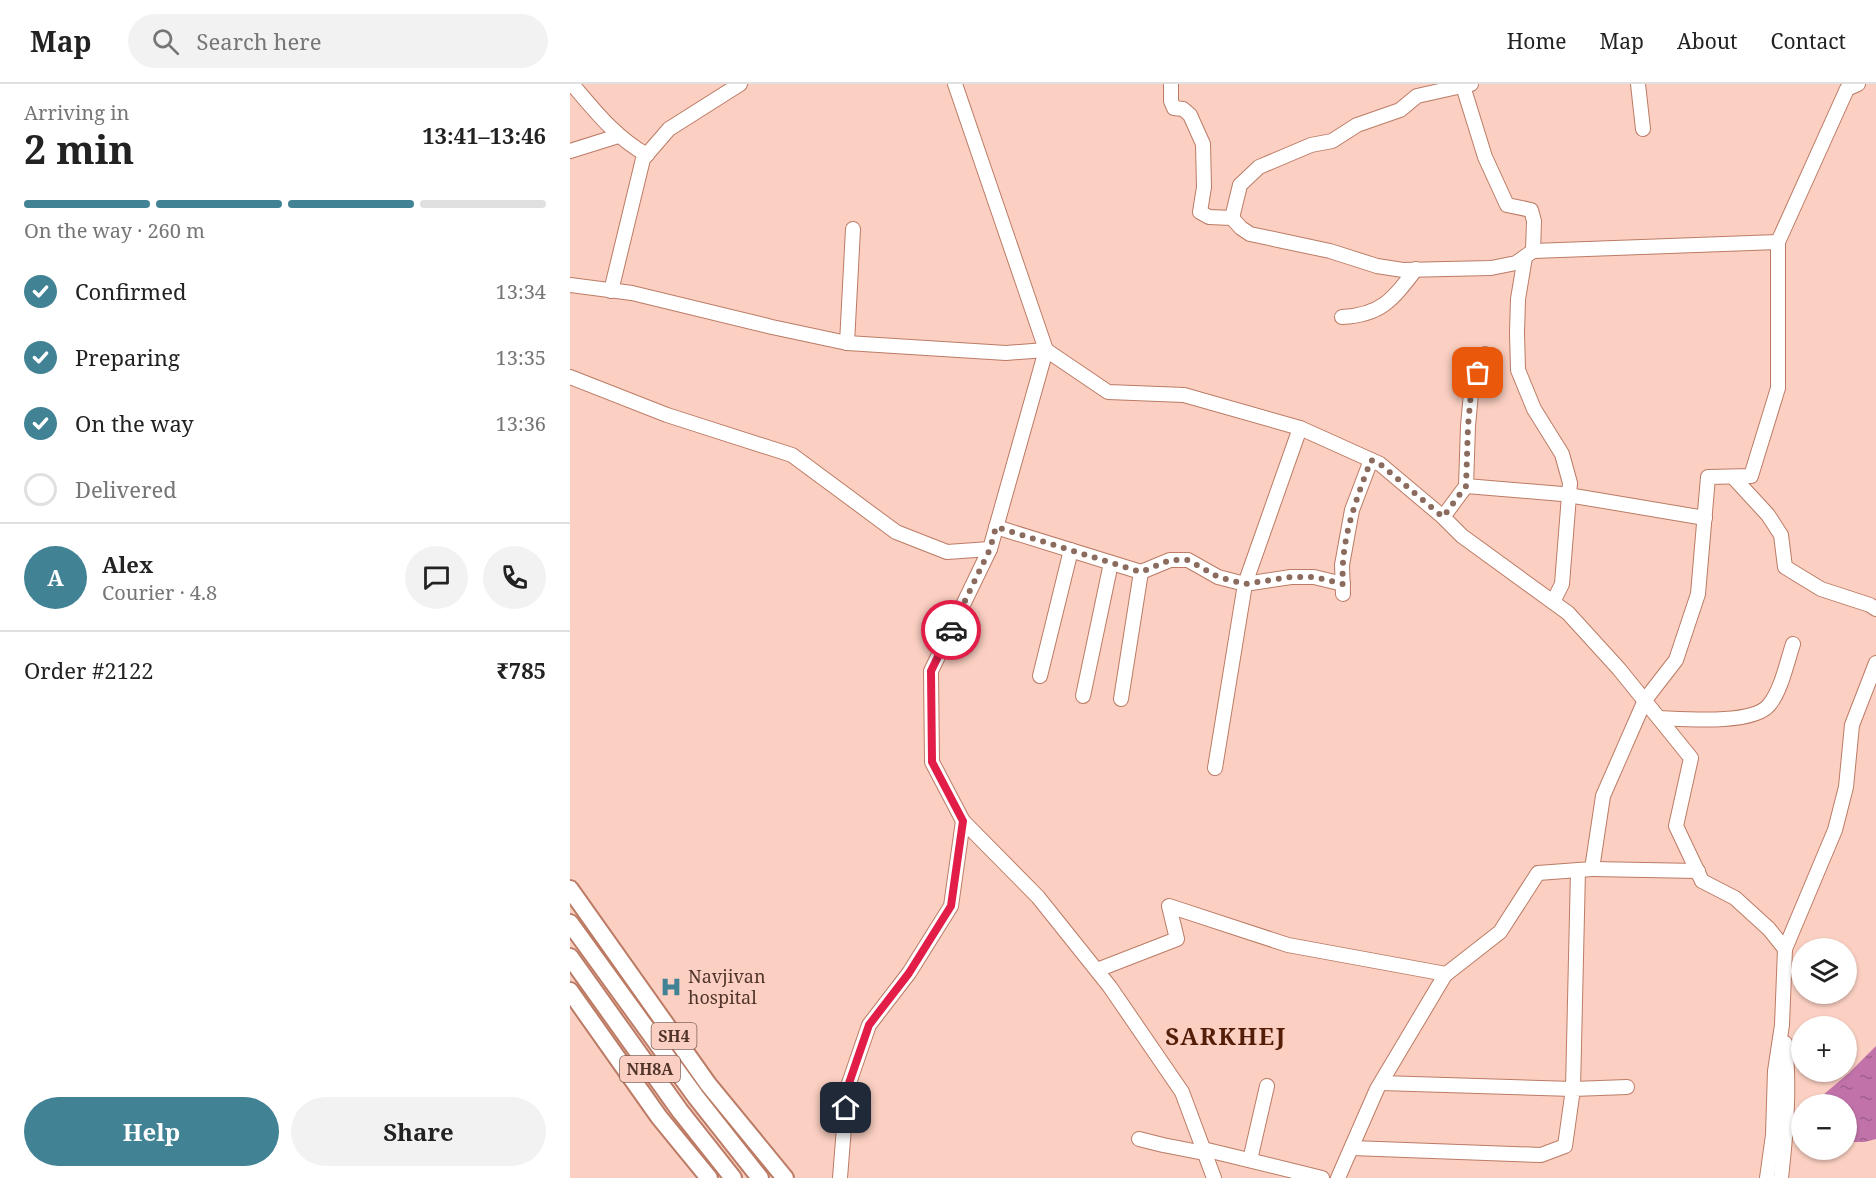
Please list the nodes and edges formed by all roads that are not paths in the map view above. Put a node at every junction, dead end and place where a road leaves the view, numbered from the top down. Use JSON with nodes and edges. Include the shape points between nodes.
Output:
{"nodes":[{"id":1,"x":572,"y":84,"type":"edge"},
{"id":2,"x":741,"y":84,"type":"edge"},
{"id":3,"x":955,"y":84,"type":"edge"},
{"id":4,"x":1171,"y":84,"type":"edge"},
{"id":5,"x":1638,"y":84,"type":"edge"},
{"id":6,"x":1858,"y":84,"type":"edge"},
{"id":7,"x":1467,"y":85,"type":"edge"},
{"id":8,"x":1643,"y":129,"type":"dead end"},
{"id":9,"x":618,"y":136,"type":"junction"},
{"id":10,"x":570,"y":151,"type":"edge"},
{"id":11,"x":647,"y":155,"type":"junction"},
{"id":12,"x":1232,"y":218,"type":"junction"},
{"id":13,"x":853,"y":229,"type":"dead end"},
{"id":14,"x":1778,"y":242,"type":"junction"},
{"id":15,"x":1529,"y":254,"type":"junction"},
{"id":16,"x":1416,"y":269,"type":"junction"},
{"id":17,"x":570,"y":285,"type":"edge"},
{"id":18,"x":611,"y":291,"type":"junction"},
{"id":19,"x":1342,"y":317,"type":"dead end"},
{"id":20,"x":847,"y":343,"type":"junction"},
{"id":21,"x":1046,"y":350,"type":"junction"},
{"id":22,"x":1485,"y":354,"type":"dead end"},
{"id":23,"x":570,"y":377,"type":"edge"},
{"id":24,"x":1300,"y":428,"type":"junction"},
{"id":25,"x":1371,"y":460,"type":"junction"},
{"id":26,"x":1734,"y":477,"type":"junction"},
{"id":27,"x":1466,"y":486,"type":"junction"},
{"id":28,"x":1570,"y":495,"type":"junction"},
{"id":29,"x":1443,"y":517,"type":"junction"},
{"id":30,"x":1704,"y":518,"type":"junction"},
{"id":31,"x":996,"y":527,"type":"junction"},
{"id":32,"x":990,"y":549,"type":"junction"},
{"id":33,"x":1071,"y":550,"type":"junction"},
{"id":34,"x":1111,"y":563,"type":"junction"},
{"id":35,"x":1141,"y":572,"type":"junction"},
{"id":36,"x":1245,"y":584,"type":"junction"},
{"id":37,"x":1553,"y":602,"type":"junction"},
{"id":38,"x":1876,"y":609,"type":"edge"},
{"id":39,"x":1793,"y":644,"type":"dead end"},
{"id":40,"x":1876,"y":663,"type":"edge"},
{"id":41,"x":1040,"y":676,"type":"dead end"},
{"id":42,"x":1083,"y":696,"type":"dead end"},
{"id":43,"x":1121,"y":699,"type":"dead end"},
{"id":44,"x":1645,"y":700,"type":"junction"},
{"id":45,"x":1660,"y":718,"type":"junction"},
{"id":46,"x":1215,"y":768,"type":"dead end"},
{"id":47,"x":963,"y":821,"type":"junction"},
{"id":48,"x":1593,"y":869,"type":"junction"},
{"id":49,"x":1578,"y":870,"type":"junction"},
{"id":50,"x":1698,"y":871,"type":"junction"},
{"id":51,"x":570,"y":889,"type":"edge"},
{"id":52,"x":570,"y":923,"type":"edge"},
{"id":53,"x":1785,"y":950,"type":"junction"},
{"id":54,"x":570,"y":957,"type":"edge"},
{"id":55,"x":1097,"y":970,"type":"junction"},
{"id":56,"x":1446,"y":974,"type":"junction"},
{"id":57,"x":570,"y":991,"type":"edge"},
{"id":58,"x":1782,"y":1025,"type":"junction"},
{"id":59,"x":1381,"y":1083,"type":"junction"},
{"id":60,"x":1267,"y":1086,"type":"dead end"},
{"id":61,"x":1627,"y":1087,"type":"dead end"},
{"id":62,"x":1573,"y":1089,"type":"junction"},
{"id":63,"x":1139,"y":1139,"type":"dead end"},
{"id":64,"x":1352,"y":1148,"type":"junction"},
{"id":65,"x":1204,"y":1151,"type":"junction"},
{"id":66,"x":1250,"y":1160,"type":"junction"},
{"id":67,"x":709,"y":1178,"type":"edge"},
{"id":68,"x":733,"y":1178,"type":"edge"},
{"id":69,"x":760,"y":1178,"type":"edge"},
{"id":70,"x":785,"y":1178,"type":"edge"},
{"id":71,"x":840,"y":1178,"type":"edge"},
{"id":72,"x":1214,"y":1178,"type":"edge"},
{"id":73,"x":1322,"y":1178,"type":"edge"},
{"id":74,"x":1338,"y":1178,"type":"edge"},
{"id":75,"x":1767,"y":1178,"type":"edge"},
{"id":76,"x":1780,"y":1178,"type":"edge"}],
"edges":[{"from":1,"to":9,"type":"street"},
{"from":2,"to":11,"type":"street","via":[[669,129]]},
{"from":3,"to":21,"type":"street"},
{"from":4,"to":12,"type":"street","via":[[1174,108],[1183,109],[1190,116],[1203,144],[1200,212],[1209,217]]},
{"from":5,"to":8,"type":"street"},
{"from":6,"to":14,"type":"street","via":[[1847,89]]},
{"from":7,"to":12,"type":"street","via":[[1417,96],[1400,110],[1357,125],[1332,141],[1311,145],[1259,167],[1240,185]]},
{"from":7,"to":15,"type":"street","via":[[1485,157],[1507,205],[1531,210],[1534,221]]},
{"from":9,"to":10,"type":"street"},
{"from":9,"to":11,"type":"street"},
{"from":11,"to":18,"type":"street"},
{"from":12,"to":16,"type":"street","via":[[1250,234],[1330,251],[1377,266]]},
{"from":13,"to":20,"type":"street"},
{"from":14,"to":15,"type":"street"},
{"from":14,"to":26,"type":"street","via":[[1778,388],[1751,476]]},
{"from":15,"to":16,"type":"street","via":[[1516,263],[1491,268]]},
{"from":15,"to":28,"type":"street","via":[[1518,299],[1518,370],[1534,409],[1562,454]]},
{"from":16,"to":19,"type":"street","via":[[1384,305],[1370,314]]},
{"from":17,"to":18,"type":"street"},
{"from":18,"to":20,"type":"street"},
{"from":20,"to":21,"type":"street","via":[[1006,353]]},
{"from":21,"to":24,"type":"street","via":[[1108,392],[1184,395]]},
{"from":21,"to":31,"type":"street"},
{"from":22,"to":27,"type":"street","via":[[1472,382]]},
{"from":23,"to":32,"type":"street","via":[[667,415],[792,455],[896,532],[947,552]]},
{"from":24,"to":25,"type":"street"},
{"from":24,"to":36,"type":"street"},
{"from":25,"to":29,"type":"street"},
{"from":25,"to":36,"type":"street","via":[[1352,510],[1342,565],[1343,589],[1314,577]]},
{"from":26,"to":30,"type":"street","via":[[1708,477]]},
{"from":26,"to":38,"type":"street","via":[[1768,514],[1781,535],[1785,567],[1821,589]]},
{"from":27,"to":28,"type":"street"},
{"from":27,"to":29,"type":"street"},
{"from":28,"to":30,"type":"street"},
{"from":28,"to":37,"type":"street","via":[[1562,584]]},
{"from":29,"to":37,"type":"street","via":[[1462,536]]},
{"from":30,"to":44,"type":"street","via":[[1698,594],[1676,660]]},
{"from":31,"to":32,"type":"street"},
{"from":31,"to":33,"type":"street"},
{"from":32,"to":47,"type":"street","via":[[931,671],[932,762]]},
{"from":33,"to":34,"type":"street"},
{"from":33,"to":41,"type":"street"},
{"from":34,"to":35,"type":"street"},
{"from":34,"to":42,"type":"street"},
{"from":35,"to":36,"type":"street","via":[[1170,560],[1188,560],[1218,577]]},
{"from":35,"to":43,"type":"street"},
{"from":36,"to":46,"type":"street"},
{"from":37,"to":44,"type":"street","via":[[1568,613]]},
{"from":39,"to":45,"type":"street","via":[[1769,706],[1754,714],[1730,718]]},
{"from":40,"to":53,"type":"street","via":[[1852,725],[1846,787],[1834,830]]},
{"from":44,"to":45,"type":"street"},
{"from":44,"to":48,"type":"street","via":[[1603,796]]},
{"from":45,"to":50,"type":"street","via":[[1691,758],[1676,826]]},
{"from":47,"to":55,"type":"street","via":[[1038,897]]},
{"from":47,"to":71,"type":"street","via":[[951,906],[909,973],[869,1025],[847,1089]]},
{"from":48,"to":49,"type":"street"},
{"from":48,"to":50,"type":"street"},
{"from":49,"to":56,"type":"street","via":[[1538,873],[1500,932]]},
{"from":49,"to":62,"type":"street"},
{"from":50,"to":53,"type":"street","via":[[1702,881],[1735,898],[1769,929]]},
{"from":51,"to":70,"type":"main road","number":"SH4","via":[[708,1084]]},
{"from":52,"to":69,"type":"main road","number":"NH8A"},
{"from":53,"to":58,"type":"street"},
{"from":54,"to":68,"type":"main road","number":"NH8A"},
{"from":55,"to":56,"type":"street","via":[[1176,939],[1169,906],[1288,945]]},
{"from":55,"to":65,"type":"street","via":[[1182,1092]]},
{"from":56,"to":59,"type":"street"},
{"from":57,"to":67,"type":"main road","via":[[659,1117]]},
{"from":58,"to":75,"type":"street"},
{"from":58,"to":76,"type":"street","via":[[1788,1069]]},
{"from":59,"to":62,"type":"street"},
{"from":59,"to":64,"type":"street"},
{"from":60,"to":66,"type":"street"},
{"from":61,"to":62,"type":"street"},
{"from":62,"to":64,"type":"street","via":[[1565,1146],[1541,1155]]},
{"from":63,"to":65,"type":"street"},
{"from":64,"to":74,"type":"street"},
{"from":65,"to":66,"type":"street"},
{"from":65,"to":72,"type":"street"},
{"from":66,"to":73,"type":"street"}]}
